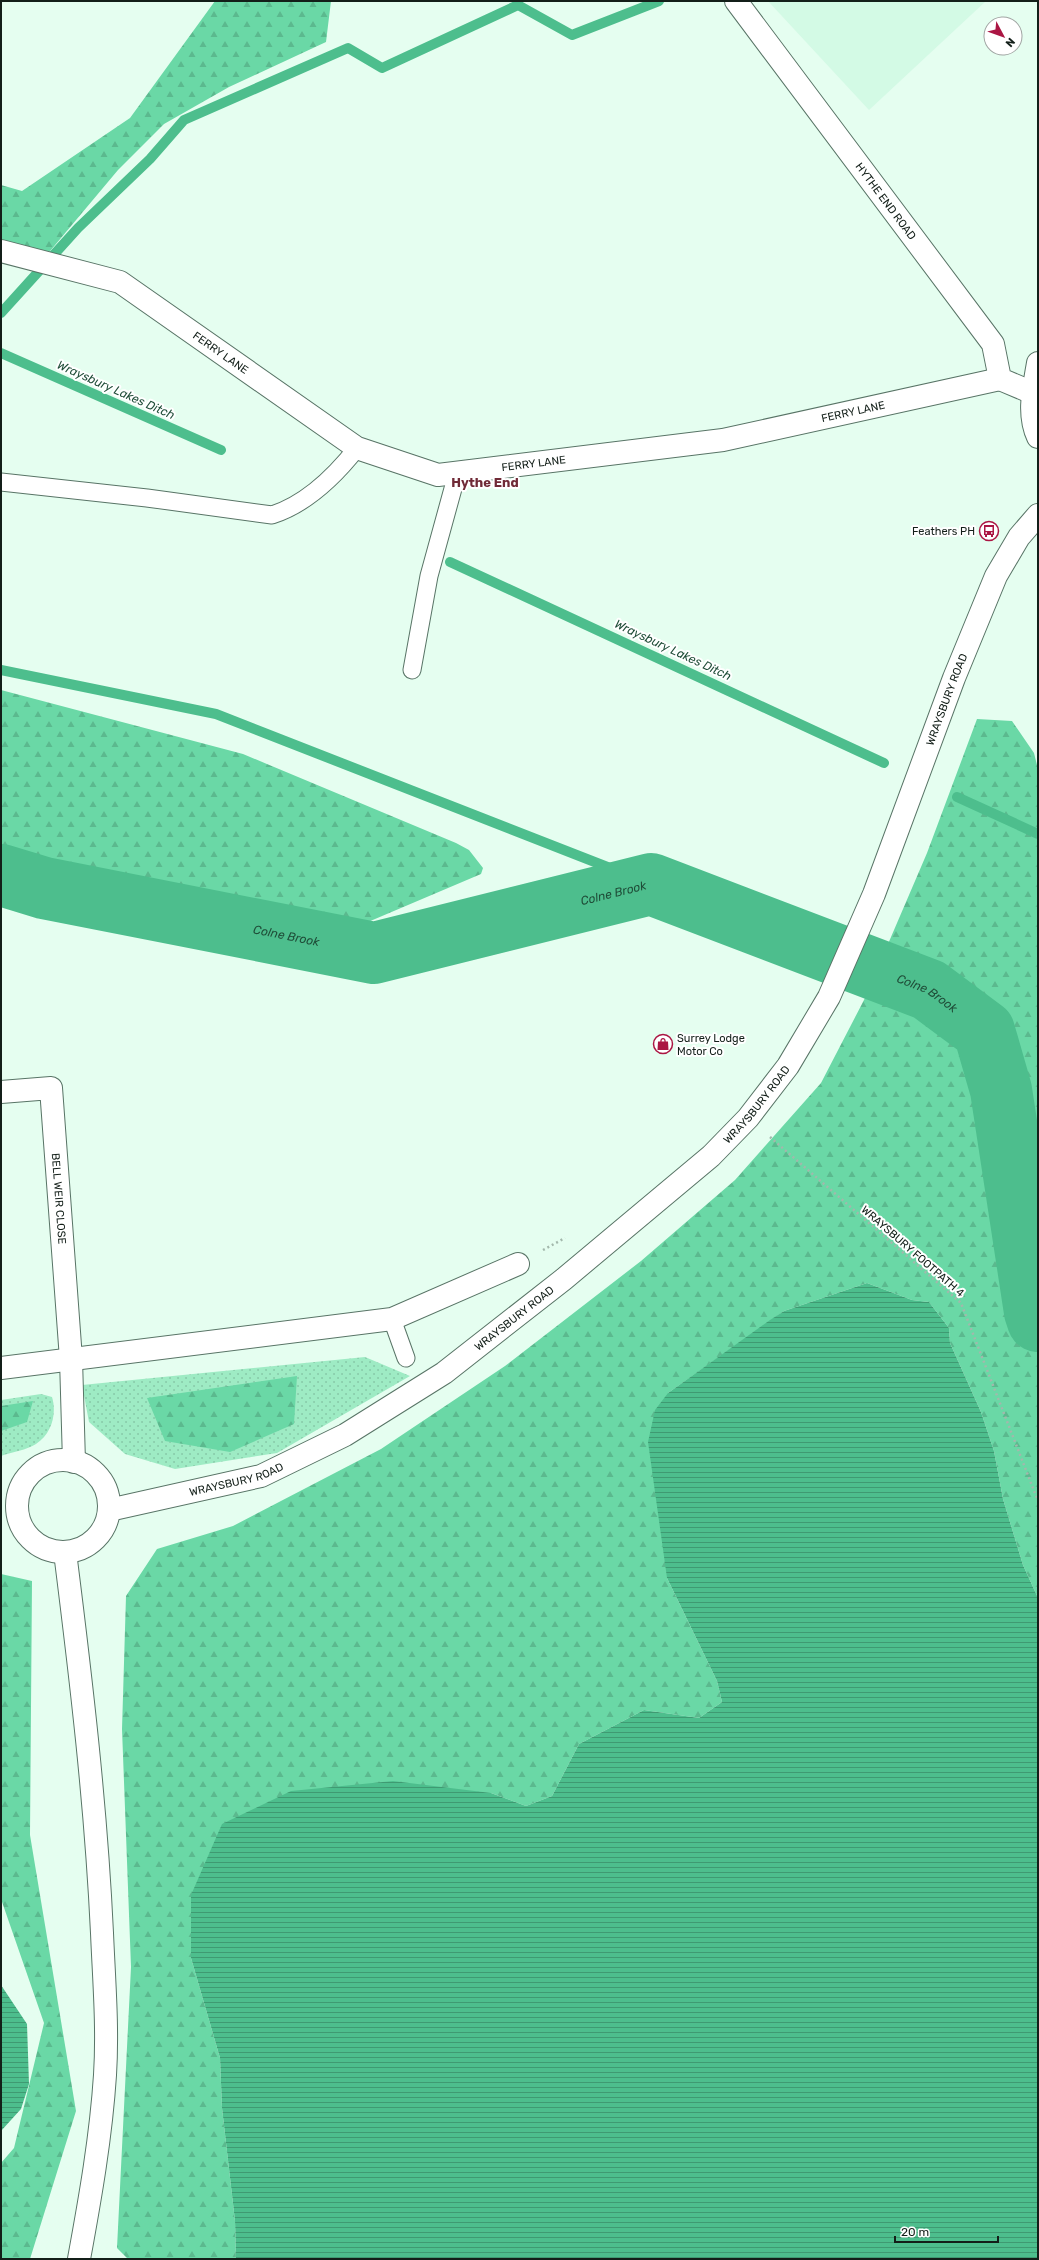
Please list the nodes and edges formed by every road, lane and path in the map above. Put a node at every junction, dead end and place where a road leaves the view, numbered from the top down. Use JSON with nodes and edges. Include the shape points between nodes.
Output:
{"nodes":[{"id":1,"x":736,"y":1,"type":"edge"},
{"id":2,"x":1,"y":251,"type":"edge"},
{"id":3,"x":1038,"y":363,"type":"edge"},
{"id":4,"x":1000,"y":379,"type":"junction"},
{"id":5,"x":1033,"y":393,"type":"junction"},
{"id":6,"x":1038,"y":436,"type":"edge"},
{"id":7,"x":356,"y":448,"type":"junction"},
{"id":8,"x":457,"y":474,"type":"junction"},
{"id":9,"x":1,"y":482,"type":"edge"},
{"id":10,"x":1038,"y":515,"type":"edge"},
{"id":11,"x":412,"y":670,"type":"dead end"},
{"id":12,"x":1,"y":1092,"type":"edge"},
{"id":13,"x":748,"y":1118,"type":"junction"},
{"id":14,"x":518,"y":1264,"type":"dead end"},
{"id":15,"x":392,"y":1319,"type":"junction"},
{"id":16,"x":406,"y":1358,"type":"dead end"},
{"id":17,"x":71,"y":1359,"type":"junction"},
{"id":18,"x":1,"y":1368,"type":"edge"},
{"id":19,"x":74,"y":1462,"type":"junction"},
{"id":20,"x":1038,"y":1501,"type":"edge"},
{"id":21,"x":9,"y":1505,"type":"edge"},
{"id":22,"x":109,"y":1510,"type":"junction"},
{"id":23,"x":65,"y":1552,"type":"junction"},
{"id":24,"x":79,"y":2259,"type":"edge"}],
"edges":[{"from":1,"to":4,"type":"street","name":"HYTHE END ROAD","via":[[993,344]]},
{"from":2,"to":7,"type":"street","name":"FERRY LANE","via":[[120,282]]},
{"from":3,"to":5,"type":"street"},
{"from":4,"to":5,"type":"street"},
{"from":4,"to":8,"type":"street","name":"FERRY LANE","via":[[722,440],[523,463]]},
{"from":5,"to":6,"type":"street","via":[[1032,424]]},
{"from":7,"to":8,"type":"street","name":"FERRY LANE","via":[[438,475]]},
{"from":7,"to":9,"type":"lane","via":[[343,466],[301,501],[289,510],[272,515]]},
{"from":8,"to":11,"type":"lane","via":[[431,569]]},
{"from":10,"to":13,"type":"street","name":"WRAYSBURY ROAD","via":[[1019,537],[996,576],[954,678],[874,894],[829,997],[788,1066]]},
{"from":12,"to":17,"type":"street","name":"BELL WEIR CLOSE","via":[[51,1088]]},
{"from":13,"to":20,"type":"path","name":"WRAYSBURY FOOTPATH 4","via":[[961,1303]]},
{"from":13,"to":22,"type":"street","name":"WRAYSBURY ROAD","via":[[711,1156],[564,1279],[444,1373],[345,1435],[261,1476]]},
{"from":14,"to":15,"type":"street"},
{"from":15,"to":16,"type":"lane"},
{"from":15,"to":17,"type":"street"},
{"from":17,"to":18,"type":"street"},
{"from":17,"to":19,"type":"street"},
{"from":19,"to":21,"type":"street","via":[[58,1461],[43,1465],[30,1475]]},
{"from":19,"to":22,"type":"street","via":[[90,1468],[101,1480],[108,1494]]},
{"from":21,"to":23,"type":"street","via":[[27,1535],[35,1543],[49,1550]]},
{"from":22,"to":23,"type":"street","via":[[105,1526],[94,1541],[81,1549]]},
{"from":23,"to":24,"type":"street","via":[[85,1708],[99,1881],[104,1994],[105,2075],[89,2205]]}]}
